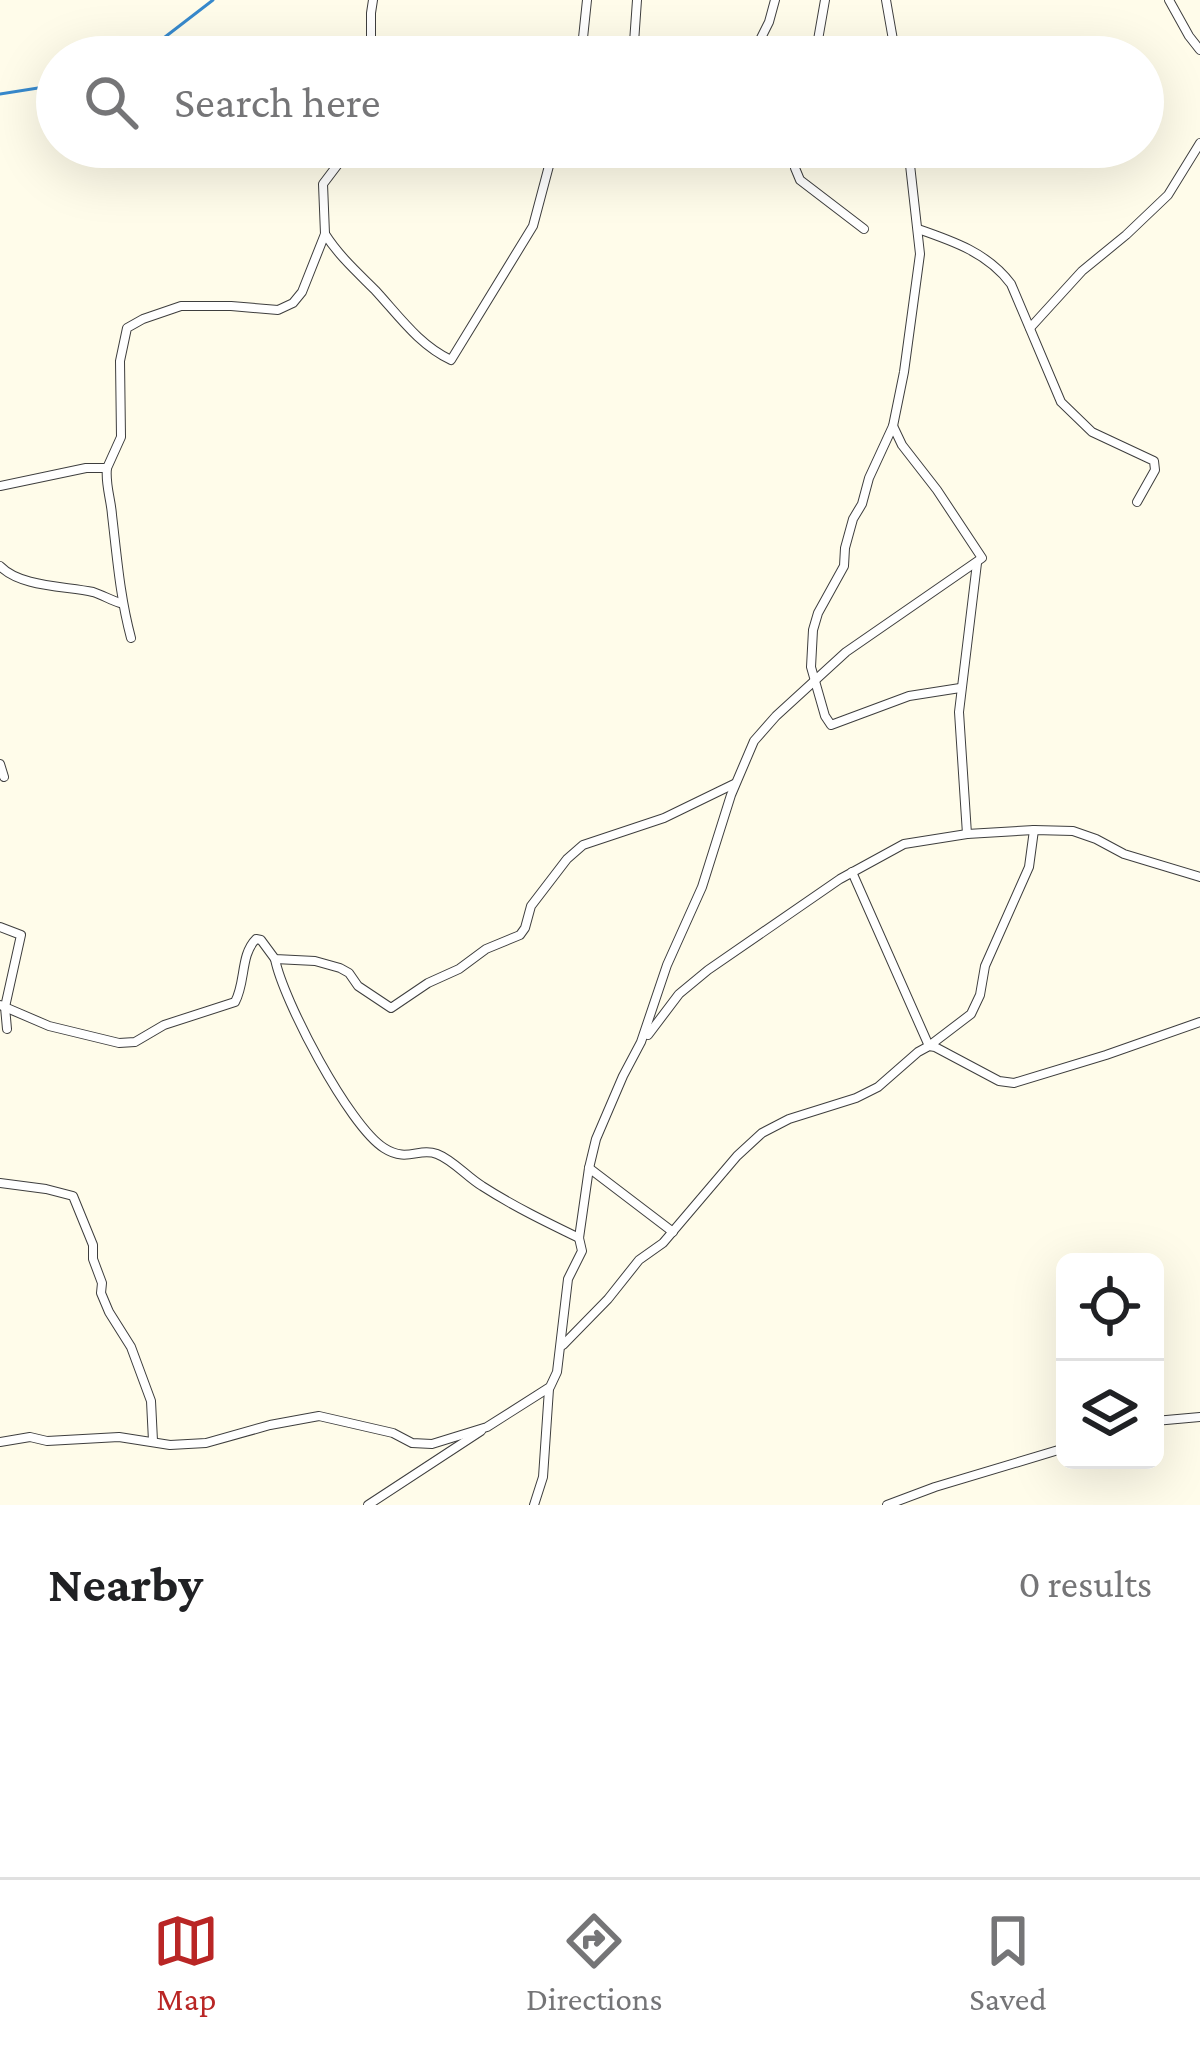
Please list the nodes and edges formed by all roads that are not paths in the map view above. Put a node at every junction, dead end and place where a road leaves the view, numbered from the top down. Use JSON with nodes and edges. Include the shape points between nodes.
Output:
{"nodes":[{"id":1,"x":374,"y":0,"type":"edge"},
{"id":2,"x":587,"y":0,"type":"edge"},
{"id":3,"x":776,"y":0,"type":"edge"},
{"id":4,"x":825,"y":0,"type":"edge"},
{"id":5,"x":886,"y":0,"type":"edge"},
{"id":6,"x":1169,"y":0,"type":"edge"},
{"id":7,"x":635,"y":1,"type":"edge"},
{"id":8,"x":371,"y":36,"type":"edge"},
{"id":9,"x":583,"y":36,"type":"edge"},
{"id":10,"x":634,"y":36,"type":"edge"},
{"id":11,"x":762,"y":36,"type":"edge"},
{"id":12,"x":819,"y":36,"type":"edge"},
{"id":13,"x":892,"y":36,"type":"edge"},
{"id":14,"x":1200,"y":50,"type":"edge"},
{"id":15,"x":1200,"y":143,"type":"edge"},
{"id":16,"x":335,"y":168,"type":"edge"},
{"id":17,"x":548,"y":168,"type":"edge"},
{"id":18,"x":795,"y":168,"type":"edge"},
{"id":19,"x":911,"y":168,"type":"edge"},
{"id":20,"x":864,"y":229,"type":"dead end"},
{"id":21,"x":918,"y":229,"type":"junction"},
{"id":22,"x":325,"y":234,"type":"junction"},
{"id":23,"x":1030,"y":328,"type":"junction"},
{"id":24,"x":893,"y":426,"type":"junction"},
{"id":25,"x":107,"y":468,"type":"junction"},
{"id":26,"x":0,"y":486,"type":"edge"},
{"id":27,"x":1137,"y":502,"type":"dead end"},
{"id":28,"x":977,"y":562,"type":"junction"},
{"id":29,"x":0,"y":566,"type":"edge"},
{"id":30,"x":122,"y":604,"type":"junction"},
{"id":31,"x":131,"y":638,"type":"dead end"},
{"id":32,"x":814,"y":680,"type":"junction"},
{"id":33,"x":960,"y":688,"type":"junction"},
{"id":34,"x":0,"y":764,"type":"edge"},
{"id":35,"x":4,"y":778,"type":"dead end"},
{"id":36,"x":736,"y":783,"type":"junction"},
{"id":37,"x":1034,"y":830,"type":"junction"},
{"id":38,"x":968,"y":834,"type":"junction"},
{"id":39,"x":852,"y":872,"type":"junction"},
{"id":40,"x":1200,"y":877,"type":"edge"},
{"id":41,"x":0,"y":927,"type":"edge"},
{"id":42,"x":275,"y":959,"type":"junction"},
{"id":43,"x":2,"y":1006,"type":"edge"},
{"id":44,"x":1200,"y":1022,"type":"edge"},
{"id":45,"x":7,"y":1029,"type":"dead end"},
{"id":46,"x":641,"y":1042,"type":"junction"},
{"id":47,"x":929,"y":1046,"type":"junction"},
{"id":48,"x":589,"y":1168,"type":"junction"},
{"id":49,"x":0,"y":1183,"type":"edge"},
{"id":50,"x":673,"y":1232,"type":"junction"},
{"id":51,"x":579,"y":1238,"type":"junction"},
{"id":52,"x":561,"y":1348,"type":"junction"},
{"id":53,"x":550,"y":1387,"type":"junction"},
{"id":54,"x":1200,"y":1417,"type":"edge"},
{"id":55,"x":1164,"y":1420,"type":"edge"},
{"id":56,"x":488,"y":1427,"type":"junction"},
{"id":57,"x":0,"y":1442,"type":"edge"},
{"id":58,"x":153,"y":1442,"type":"junction"},
{"id":59,"x":1056,"y":1451,"type":"edge"},
{"id":60,"x":368,"y":1505,"type":"edge"},
{"id":61,"x":534,"y":1505,"type":"edge"},
{"id":62,"x":887,"y":1505,"type":"edge"}],
"edges":[{"from":1,"to":8,"type":"street"},
{"from":2,"to":9,"type":"street"},
{"from":3,"to":11,"type":"street"},
{"from":4,"to":12,"type":"street"},
{"from":5,"to":13,"type":"street"},
{"from":6,"to":14,"type":"street"},
{"from":7,"to":10,"type":"street"},
{"from":15,"to":23,"type":"street","via":[[1168,195]]},
{"from":16,"to":22,"type":"street","via":[[323,184]]},
{"from":17,"to":22,"type":"street","via":[[530,233],[451,360],[423,343]]},
{"from":18,"to":20,"type":"street"},
{"from":19,"to":21,"type":"street"},
{"from":21,"to":23,"type":"street","via":[[1000,271]]},
{"from":21,"to":24,"type":"street"},
{"from":22,"to":25,"type":"street","via":[[302,292],[286,308],[181,306],[127,328],[122,437]]},
{"from":23,"to":27,"type":"street","via":[[1077,419],[1154,461]]},
{"from":24,"to":28,"type":"street","via":[[982,558]]},
{"from":24,"to":32,"type":"street","via":[[853,519],[844,566],[815,621]]},
{"from":25,"to":26,"type":"street"},
{"from":25,"to":30,"type":"street"},
{"from":28,"to":32,"type":"street"},
{"from":28,"to":33,"type":"street"},
{"from":29,"to":30,"type":"street"},
{"from":30,"to":31,"type":"street"},
{"from":32,"to":33,"type":"street","via":[[831,725],[908,696]]},
{"from":32,"to":36,"type":"street","via":[[758,736]]},
{"from":33,"to":38,"type":"street"},
{"from":34,"to":35,"type":"street"},
{"from":36,"to":42,"type":"street","via":[[584,845],[531,906],[520,935],[389,1009],[340,968]]},
{"from":36,"to":46,"type":"street"},
{"from":37,"to":38,"type":"street"},
{"from":37,"to":40,"type":"street","via":[[1080,832]]},
{"from":37,"to":47,"type":"street","via":[[1029,867],[971,1014]]},
{"from":38,"to":39,"type":"street","via":[[904,844]]},
{"from":39,"to":46,"type":"street","via":[[688,985]]},
{"from":39,"to":47,"type":"street"},
{"from":41,"to":43,"type":"street","via":[[21,935]]},
{"from":42,"to":43,"type":"street","via":[[253,940],[235,1001],[135,1042],[76,1034]]},
{"from":42,"to":51,"type":"street","via":[[293,1010],[373,1139],[399,1155],[437,1154]]},
{"from":43,"to":45,"type":"street"},
{"from":44,"to":47,"type":"street","via":[[1014,1083]]},
{"from":46,"to":48,"type":"street"},
{"from":47,"to":50,"type":"street","via":[[878,1088],[762,1133]]},
{"from":48,"to":50,"type":"street"},
{"from":48,"to":51,"type":"street"},
{"from":49,"to":58,"type":"street","via":[[73,1196],[101,1293],[151,1401]]},
{"from":50,"to":52,"type":"street"},
{"from":51,"to":52,"type":"street"},
{"from":52,"to":53,"type":"street"},
{"from":53,"to":56,"type":"street"},
{"from":53,"to":61,"type":"street"},
{"from":54,"to":55,"type":"street"},
{"from":56,"to":58,"type":"street","via":[[412,1443],[319,1416],[206,1443]]},
{"from":56,"to":60,"type":"street"},
{"from":57,"to":58,"type":"street"},
{"from":59,"to":62,"type":"street"}]}
